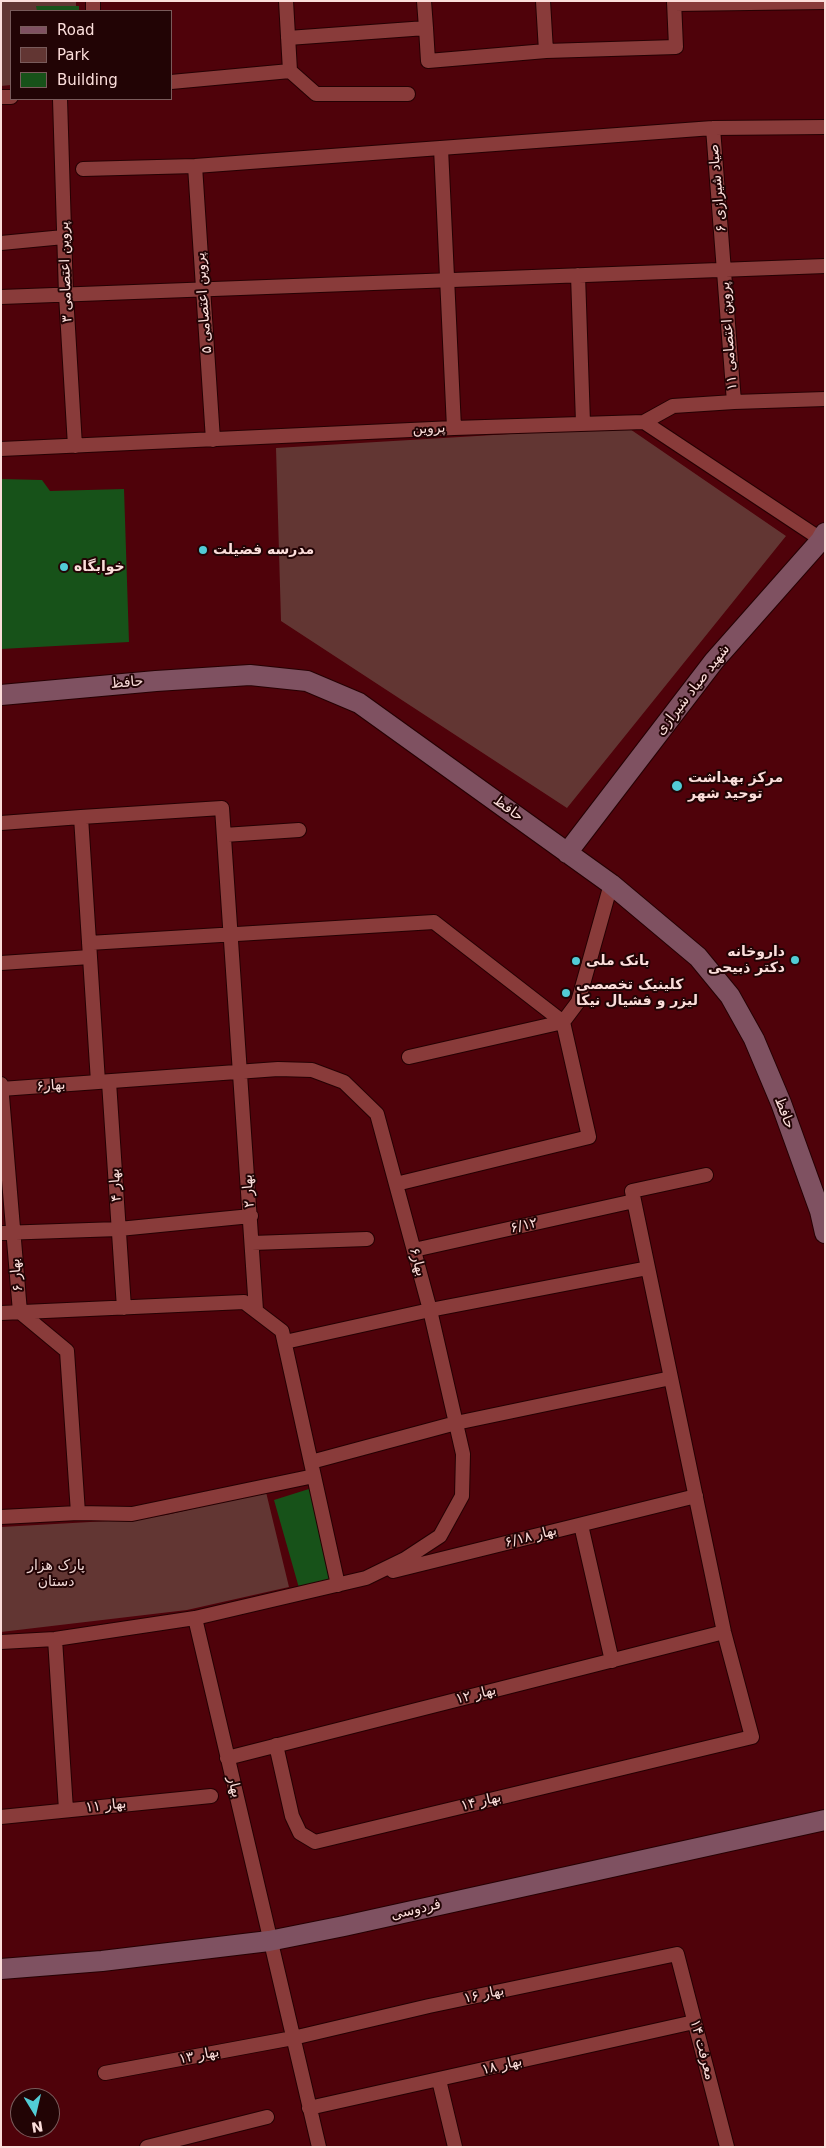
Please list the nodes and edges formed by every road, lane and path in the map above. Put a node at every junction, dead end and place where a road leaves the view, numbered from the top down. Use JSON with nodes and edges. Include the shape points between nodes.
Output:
{"nodes":[{"id":1,"x":286,"y":1,"type":"edge"},
{"id":2,"x":424,"y":1,"type":"edge"},
{"id":3,"x":543,"y":1,"type":"edge"},
{"id":4,"x":825,"y":2,"type":"edge"},
{"id":5,"x":674,"y":3,"type":"edge"},
{"id":6,"x":426,"y":28,"type":"junction"},
{"id":7,"x":288,"y":38,"type":"junction"},
{"id":8,"x":546,"y":51,"type":"junction"},
{"id":9,"x":290,"y":71,"type":"junction"},
{"id":10,"x":172,"y":82,"type":"edge"},
{"id":11,"x":408,"y":94,"type":"dead end"},
{"id":12,"x":60,"y":100,"type":"edge"},
{"id":13,"x":825,"y":127,"type":"edge"},
{"id":14,"x":713,"y":128,"type":"junction"},
{"id":15,"x":441,"y":148,"type":"junction"},
{"id":16,"x":195,"y":166,"type":"junction"},
{"id":17,"x":83,"y":169,"type":"dead end"},
{"id":18,"x":64,"y":237,"type":"junction"},
{"id":19,"x":1,"y":243,"type":"edge"},
{"id":20,"x":825,"y":266,"type":"edge"},
{"id":21,"x":725,"y":269,"type":"junction"},
{"id":22,"x":578,"y":275,"type":"junction"},
{"id":23,"x":448,"y":280,"type":"junction"},
{"id":24,"x":203,"y":289,"type":"junction"},
{"id":25,"x":66,"y":295,"type":"junction"},
{"id":26,"x":1,"y":297,"type":"edge"},
{"id":27,"x":825,"y":398,"type":"edge"},
{"id":28,"x":734,"y":402,"type":"junction"},
{"id":29,"x":644,"y":422,"type":"junction"},
{"id":30,"x":582,"y":423,"type":"junction"},
{"id":31,"x":454,"y":428,"type":"junction"},
{"id":32,"x":212,"y":440,"type":"junction"},
{"id":33,"x":75,"y":446,"type":"junction"},
{"id":34,"x":1,"y":449,"type":"edge"},
{"id":35,"x":824,"y":538,"type":"edge"},
{"id":36,"x":1,"y":695,"type":"edge"},
{"id":37,"x":81,"y":818,"type":"junction"},
{"id":38,"x":1,"y":823,"type":"edge"},
{"id":39,"x":299,"y":830,"type":"dead end"},
{"id":40,"x":224,"y":834,"type":"junction"},
{"id":41,"x":567,"y":853,"type":"junction"},
{"id":42,"x":611,"y":884,"type":"junction"},
{"id":43,"x":231,"y":934,"type":"junction"},
{"id":44,"x":89,"y":950,"type":"junction"},
{"id":45,"x":1,"y":962,"type":"edge"},
{"id":46,"x":563,"y":1022,"type":"junction"},
{"id":47,"x":409,"y":1057,"type":"dead end"},
{"id":48,"x":241,"y":1072,"type":"junction"},
{"id":49,"x":104,"y":1082,"type":"junction"},
{"id":50,"x":1,"y":1084,"type":"edge"},
{"id":51,"x":1,"y":1089,"type":"edge"},
{"id":52,"x":706,"y":1175,"type":"dead end"},
{"id":53,"x":396,"y":1184,"type":"junction"},
{"id":54,"x":634,"y":1201,"type":"junction"},
{"id":55,"x":822,"y":1210,"type":"edge"},
{"id":56,"x":251,"y":1216,"type":"junction"},
{"id":57,"x":119,"y":1228,"type":"junction"},
{"id":58,"x":7,"y":1233,"type":"edge"},
{"id":59,"x":825,"y":1233,"type":"edge"},
{"id":60,"x":367,"y":1239,"type":"dead end"},
{"id":61,"x":252,"y":1243,"type":"junction"},
{"id":62,"x":414,"y":1250,"type":"junction"},
{"id":63,"x":648,"y":1268,"type":"junction"},
{"id":64,"x":124,"y":1308,"type":"junction"},
{"id":65,"x":256,"y":1310,"type":"junction"},
{"id":66,"x":430,"y":1310,"type":"junction"},
{"id":67,"x":20,"y":1312,"type":"junction"},
{"id":68,"x":1,"y":1313,"type":"edge"},
{"id":69,"x":285,"y":1342,"type":"junction"},
{"id":70,"x":672,"y":1378,"type":"junction"},
{"id":71,"x":456,"y":1423,"type":"junction"},
{"id":72,"x":311,"y":1462,"type":"junction"},
{"id":73,"x":314,"y":1476,"type":"junction"},
{"id":74,"x":696,"y":1496,"type":"junction"},
{"id":75,"x":78,"y":1513,"type":"junction"},
{"id":76,"x":1,"y":1517,"type":"edge"},
{"id":77,"x":581,"y":1524,"type":"junction"},
{"id":78,"x":366,"y":1578,"type":"junction"},
{"id":79,"x":338,"y":1585,"type":"junction"},
{"id":80,"x":195,"y":1618,"type":"junction"},
{"id":81,"x":724,"y":1632,"type":"junction"},
{"id":82,"x":55,"y":1639,"type":"junction"},
{"id":83,"x":1,"y":1642,"type":"edge"},
{"id":84,"x":612,"y":1661,"type":"junction"},
{"id":85,"x":276,"y":1745,"type":"junction"},
{"id":86,"x":227,"y":1758,"type":"junction"},
{"id":87,"x":211,"y":1796,"type":"dead end"},
{"id":88,"x":66,"y":1810,"type":"junction"},
{"id":89,"x":1,"y":1817,"type":"edge"},
{"id":90,"x":825,"y":1820,"type":"edge"},
{"id":91,"x":269,"y":1941,"type":"junction"},
{"id":92,"x":677,"y":1954,"type":"joint"},
{"id":93,"x":1,"y":1969,"type":"edge"},
{"id":94,"x":694,"y":2022,"type":"junction"},
{"id":95,"x":293,"y":2038,"type":"junction"},
{"id":96,"x":105,"y":2073,"type":"dead end"},
{"id":97,"x":439,"y":2080,"type":"junction"},
{"id":98,"x":309,"y":2108,"type":"junction"},
{"id":99,"x":267,"y":2117,"type":"dead end"},
{"id":100,"x":147,"y":2147,"type":"edge"},
{"id":101,"x":319,"y":2147,"type":"edge"},
{"id":102,"x":455,"y":2147,"type":"edge"},
{"id":103,"x":727,"y":2147,"type":"edge"}],
"edges":[{"from":1,"to":7,"type":"street"},
{"from":2,"to":6,"type":"street"},
{"from":3,"to":8,"type":"street"},
{"from":4,"to":5,"type":"street"},
{"from":5,"to":8,"type":"street","via":[[676,47]]},
{"from":6,"to":7,"type":"street"},
{"from":6,"to":8,"type":"street","via":[[428,61]]},
{"from":7,"to":9,"type":"street"},
{"from":9,"to":10,"type":"street"},
{"from":9,"to":11,"type":"street","via":[[316,94]]},
{"from":12,"to":18,"type":"street","name":"پروین اعتصامی ۳"},
{"from":13,"to":14,"type":"street","name":"صیاد شیرازی ۶"},
{"from":14,"to":15,"type":"street"},
{"from":14,"to":21,"type":"street","name":"صیاد شیرازی ۶"},
{"from":15,"to":16,"type":"street"},
{"from":15,"to":23,"type":"street"},
{"from":16,"to":17,"type":"street"},
{"from":16,"to":24,"type":"street","name":"پروین اعتصامی ۵"},
{"from":18,"to":19,"type":"street"},
{"from":18,"to":25,"type":"street","name":"پروین اعتصامی ۳"},
{"from":20,"to":21,"type":"street"},
{"from":21,"to":22,"type":"street"},
{"from":21,"to":28,"type":"street","name":"پروین اعتصامی ۱۱"},
{"from":22,"to":23,"type":"street"},
{"from":22,"to":30,"type":"street"},
{"from":23,"to":24,"type":"street"},
{"from":23,"to":31,"type":"street"},
{"from":24,"to":25,"type":"street"},
{"from":24,"to":32,"type":"street","name":"پروین اعتصامی ۵"},
{"from":25,"to":26,"type":"street"},
{"from":25,"to":33,"type":"street","name":"پروین اعتصامی ۳"},
{"from":27,"to":28,"type":"street","name":"پروین اعتصامی ۱۱"},
{"from":28,"to":29,"type":"street","via":[[673,406]]},
{"from":29,"to":30,"type":"street","name":"پروین"},
{"from":29,"to":35,"type":"street"},
{"from":30,"to":31,"type":"street","name":"پروین"},
{"from":31,"to":32,"type":"street","name":"پروین"},
{"from":32,"to":33,"type":"street","name":"پروین"},
{"from":33,"to":34,"type":"street","name":"پروین"},
{"from":35,"to":41,"type":"main road","name":"شهید صیاد شیرازی","via":[[714,660]]},
{"from":36,"to":41,"type":"main road","name":"حافظ","via":[[250,675],[306,681],[360,703]]},
{"from":37,"to":38,"type":"street"},
{"from":37,"to":40,"type":"street","name":"بهار ۲","via":[[222,808]]},
{"from":37,"to":44,"type":"street","name":"بهار ۴"},
{"from":39,"to":40,"type":"street"},
{"from":40,"to":43,"type":"street","name":"بهار ۲"},
{"from":41,"to":42,"type":"main road","name":"حافظ"},
{"from":42,"to":46,"type":"street","via":[[578,1002]]},
{"from":42,"to":55,"type":"main road","name":"حافظ","via":[[698,957],[730,996],[754,1039]]},
{"from":43,"to":44,"type":"street"},
{"from":43,"to":46,"type":"street","via":[[434,922]]},
{"from":43,"to":48,"type":"street","name":"بهار ۲"},
{"from":44,"to":45,"type":"street"},
{"from":44,"to":49,"type":"street","name":"بهار ۴"},
{"from":46,"to":47,"type":"street"},
{"from":46,"to":53,"type":"street","via":[[589,1137]]},
{"from":48,"to":49,"type":"street","name":"بهار۶"},
{"from":48,"to":53,"type":"street","name":"بهار۶","via":[[312,1070],[344,1082],[377,1114]]},
{"from":48,"to":56,"type":"street","name":"بهار ۲"},
{"from":49,"to":51,"type":"street","name":"بهار۶"},
{"from":49,"to":57,"type":"street","name":"بهار ۴"},
{"from":50,"to":51,"type":"street","name":"بهار ۶"},
{"from":51,"to":58,"type":"street","name":"بهار ۶"},
{"from":52,"to":54,"type":"street","via":[[632,1191]]},
{"from":53,"to":62,"type":"street","name":"بهار۶"},
{"from":54,"to":62,"type":"street","name":"۶/۱۲"},
{"from":54,"to":63,"type":"street"},
{"from":55,"to":59,"type":"main road","name":"حافظ"},
{"from":56,"to":57,"type":"street"},
{"from":56,"to":61,"type":"street","name":"بهار ۲"},
{"from":57,"to":58,"type":"street"},
{"from":57,"to":64,"type":"street","name":"بهار ۴"},
{"from":58,"to":67,"type":"street","name":"بهار ۶"},
{"from":60,"to":61,"type":"street"},
{"from":61,"to":65,"type":"street","name":"بهار ۲"},
{"from":62,"to":66,"type":"street","name":"بهار۶"},
{"from":63,"to":66,"type":"street"},
{"from":63,"to":70,"type":"street"},
{"from":64,"to":65,"type":"street","via":[[244,1302]]},
{"from":64,"to":67,"type":"street"},
{"from":65,"to":69,"type":"street","via":[[282,1331]]},
{"from":66,"to":69,"type":"street"},
{"from":66,"to":71,"type":"street","name":"بهار۶"},
{"from":67,"to":68,"type":"street"},
{"from":67,"to":75,"type":"street","via":[[66,1351]]},
{"from":69,"to":72,"type":"street"},
{"from":70,"to":71,"type":"street"},
{"from":70,"to":74,"type":"street"},
{"from":71,"to":72,"type":"street"},
{"from":71,"to":78,"type":"street","name":"بهار۶","via":[[463,1454],[462,1496],[440,1536],[405,1559]]},
{"from":72,"to":73,"type":"street"},
{"from":73,"to":75,"type":"street","via":[[132,1514]]},
{"from":73,"to":79,"type":"street"},
{"from":74,"to":77,"type":"street","name":"بهار ۶/۱۸"},
{"from":74,"to":81,"type":"street"},
{"from":75,"to":76,"type":"street"},
{"from":77,"to":78,"type":"street","name":"بهار ۶/۱۸"},
{"from":77,"to":84,"type":"street"},
{"from":78,"to":79,"type":"street","name":"بهار۶"},
{"from":79,"to":80,"type":"street","name":"بهار۶"},
{"from":80,"to":82,"type":"street"},
{"from":80,"to":86,"type":"street","name":"بهار"},
{"from":81,"to":84,"type":"street","name":"بهار ۱۲"},
{"from":81,"to":85,"type":"street","name":"بهار ۱۴","via":[[752,1737],[315,1842],[300,1832],[292,1816]]},
{"from":82,"to":83,"type":"street"},
{"from":82,"to":88,"type":"street"},
{"from":84,"to":85,"type":"street","name":"بهار ۱۲"},
{"from":85,"to":86,"type":"street","name":"بهار ۱۲"},
{"from":86,"to":91,"type":"street","name":"بهار"},
{"from":87,"to":88,"type":"street","name":"بهار ۱۱"},
{"from":88,"to":89,"type":"street","name":"بهار ۱۱"},
{"from":90,"to":91,"type":"main road","name":"فردوسی"},
{"from":91,"to":93,"type":"main road","name":"فردوسی","via":[[102,1961]]},
{"from":91,"to":95,"type":"street","name":"بهار"},
{"from":92,"to":94,"type":"street","name":"معرفت ۱۴"},
{"from":92,"to":95,"type":"street","name":"بهار ۱۶"},
{"from":94,"to":97,"type":"street","name":"بهار ۱۸"},
{"from":94,"to":103,"type":"street","name":"معرفت ۱۴"},
{"from":95,"to":96,"type":"street","name":"بهار ۱۳"},
{"from":95,"to":98,"type":"street","name":"بهار"},
{"from":97,"to":98,"type":"street","name":"بهار ۱۸"},
{"from":97,"to":102,"type":"street"},
{"from":98,"to":101,"type":"street","name":"بهار"},
{"from":99,"to":100,"type":"street"}]}
